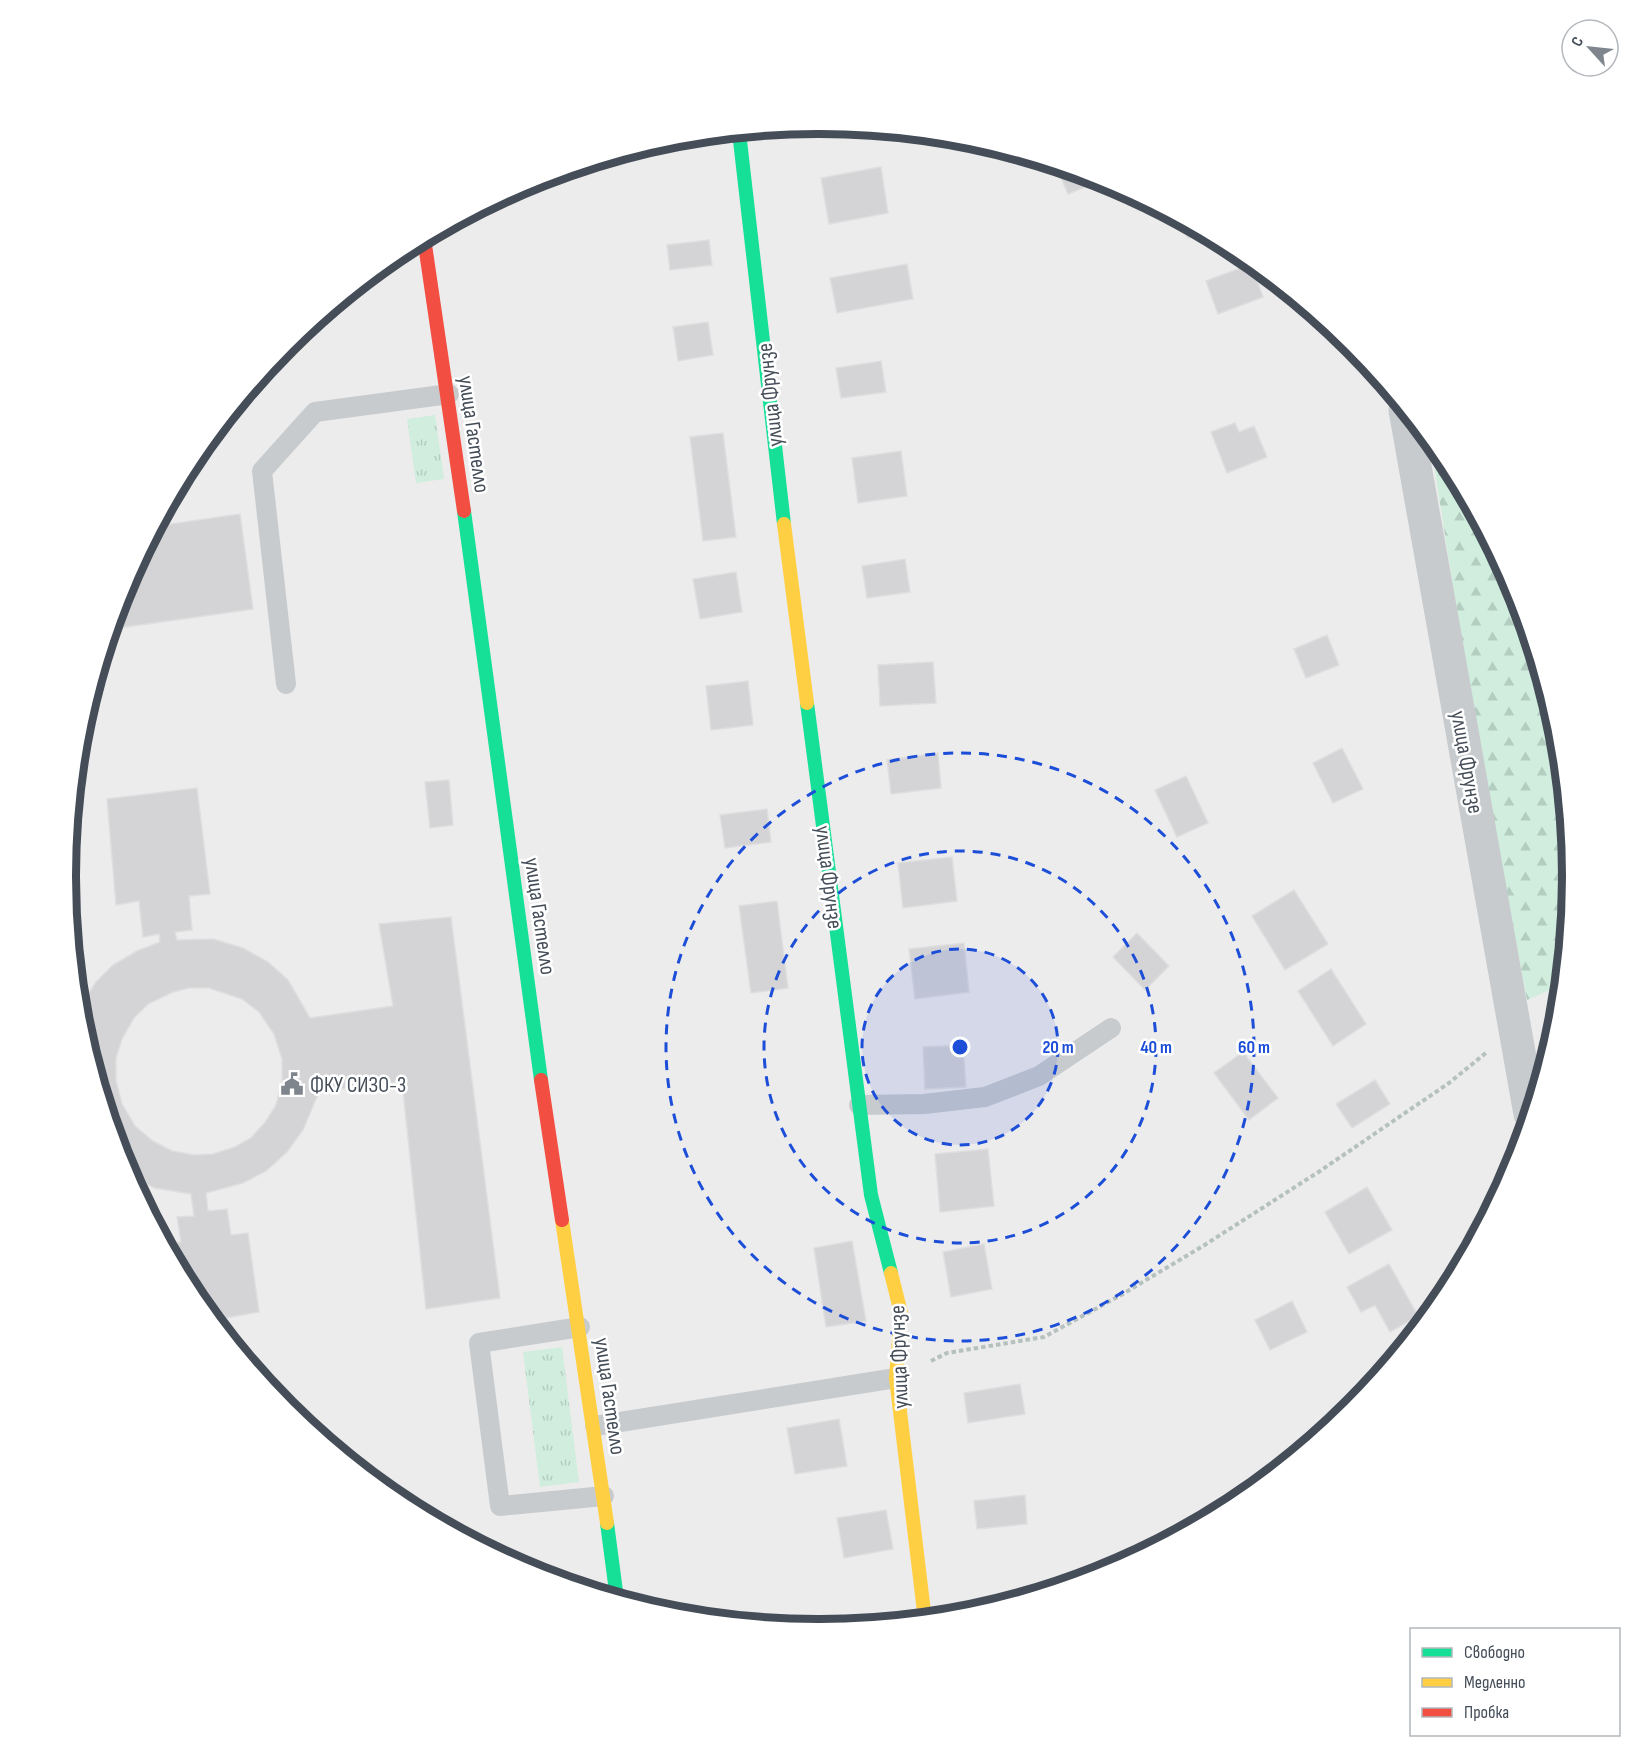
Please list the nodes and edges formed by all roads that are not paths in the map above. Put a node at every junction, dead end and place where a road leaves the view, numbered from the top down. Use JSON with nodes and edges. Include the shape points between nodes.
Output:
{"nodes":[{"id":1,"x":740,"y":139,"type":"edge"},
{"id":2,"x":426,"y":248,"type":"edge"},
{"id":3,"x":449,"y":394,"type":"junction"},
{"id":4,"x":1408,"y":424,"type":"edge"},
{"id":5,"x":286,"y":684,"type":"dead end"},
{"id":6,"x":1111,"y":1028,"type":"dead end"},
{"id":7,"x":1527,"y":1098,"type":"edge"},
{"id":8,"x":859,"y":1106,"type":"junction"},
{"id":9,"x":580,"y":1327,"type":"junction"},
{"id":10,"x":896,"y":1378,"type":"junction"},
{"id":11,"x":595,"y":1426,"type":"junction"},
{"id":12,"x":604,"y":1496,"type":"junction"},
{"id":13,"x":616,"y":1591,"type":"edge"},
{"id":14,"x":924,"y":1612,"type":"edge"}],
"edges":[{"from":1,"to":8,"type":"street","name":"улица Фрунзе","via":[[779,483]]},
{"from":2,"to":3,"type":"street","name":"улица Гастелло"},
{"from":3,"to":5,"type":"lane","via":[[315,411],[262,471]]},
{"from":3,"to":9,"type":"street","name":"улица Гастелло","via":[[548,1127]]},
{"from":4,"to":7,"type":"street","name":"улица Фрунзе"},
{"from":6,"to":8,"type":"lane","via":[[1039,1076],[985,1097]]},
{"from":8,"to":10,"type":"street","name":"улица Фрунзе","via":[[871,1194],[901,1313]]},
{"from":9,"to":11,"type":"street","name":"улица Гастелло"},
{"from":9,"to":12,"type":"lane","via":[[479,1343],[500,1506]]},
{"from":10,"to":11,"type":"lane"},
{"from":10,"to":14,"type":"street","name":"улица Фрунзе"},
{"from":11,"to":12,"type":"street","name":"улица Гастелло"},
{"from":12,"to":13,"type":"street","name":"улица Гастелло"}]}
